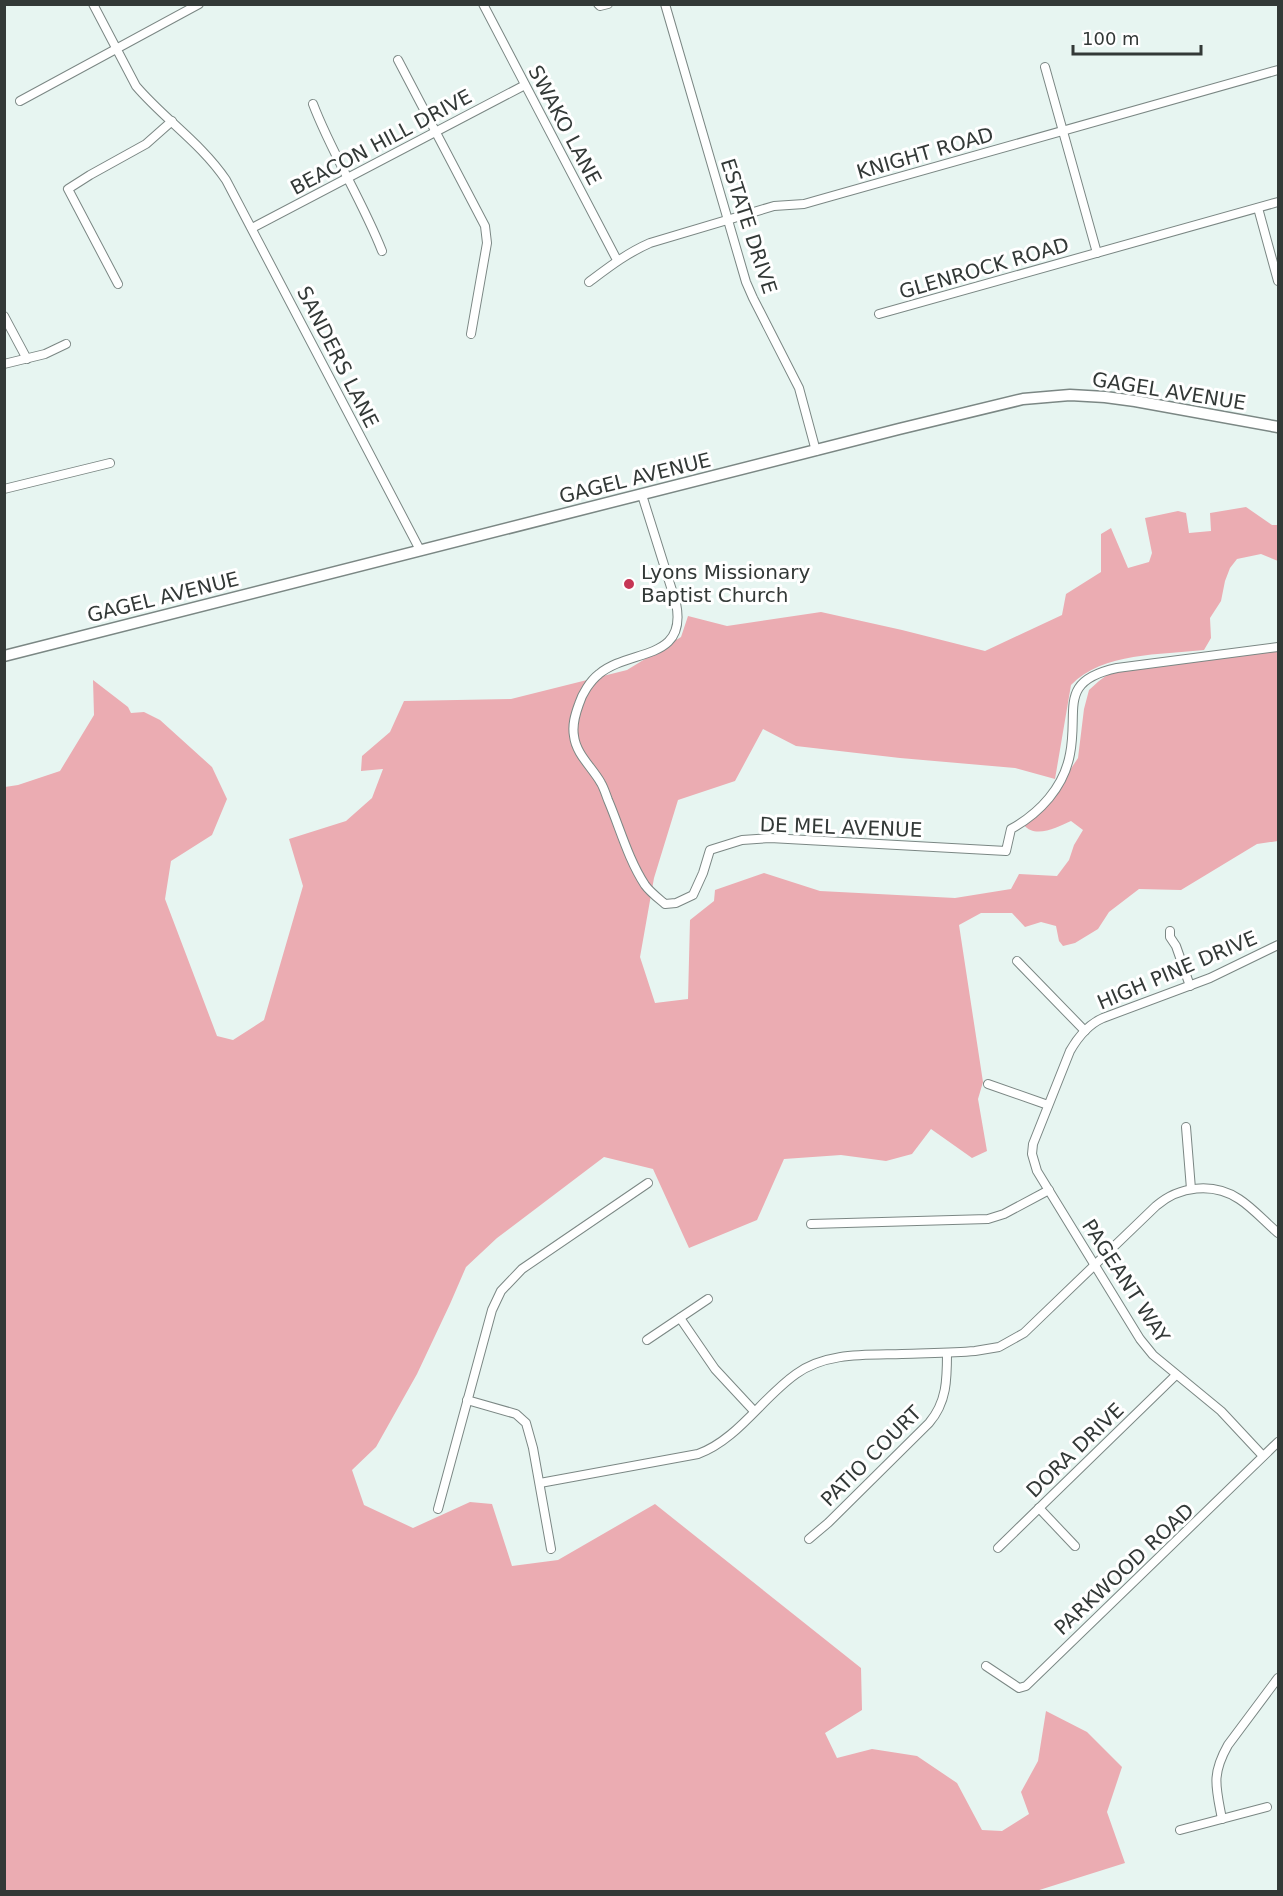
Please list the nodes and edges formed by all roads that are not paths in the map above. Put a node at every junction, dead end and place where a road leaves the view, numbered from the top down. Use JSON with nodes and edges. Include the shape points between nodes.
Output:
{"nodes":[{"id":1,"x":93,"y":4,"type":"edge"},
{"id":2,"x":199,"y":4,"type":"edge"},
{"id":3,"x":483,"y":4,"type":"edge"},
{"id":4,"x":598,"y":4,"type":"edge"},
{"id":5,"x":608,"y":4,"type":"edge"},
{"id":6,"x":665,"y":4,"type":"edge"},
{"id":7,"x":117,"y":49,"type":"junction"},
{"id":8,"x":398,"y":60,"type":"dead end"},
{"id":9,"x":1045,"y":67,"type":"dead end"},
{"id":10,"x":1278,"y":70,"type":"edge"},
{"id":11,"x":525,"y":85,"type":"junction"},
{"id":12,"x":20,"y":101,"type":"dead end"},
{"id":13,"x":313,"y":104,"type":"dead end"},
{"id":14,"x":172,"y":121,"type":"junction"},
{"id":15,"x":436,"y":132,"type":"junction"},
{"id":16,"x":1063,"y":132,"type":"junction"},
{"id":17,"x":348,"y":178,"type":"junction"},
{"id":18,"x":1278,"y":202,"type":"edge"},
{"id":19,"x":1258,"y":208,"type":"junction"},
{"id":20,"x":728,"y":219,"type":"junction"},
{"id":21,"x":252,"y":228,"type":"junction"},
{"id":22,"x":382,"y":250,"type":"dead end"},
{"id":23,"x":1097,"y":253,"type":"junction"},
{"id":24,"x":618,"y":260,"type":"junction"},
{"id":25,"x":1278,"y":281,"type":"edge"},
{"id":26,"x":590,"y":282,"type":"dead end"},
{"id":27,"x":118,"y":284,"type":"dead end"},
{"id":28,"x":879,"y":314,"type":"dead end"},
{"id":29,"x":4,"y":316,"type":"edge"},
{"id":30,"x":471,"y":334,"type":"dead end"},
{"id":31,"x":66,"y":344,"type":"dead end"},
{"id":32,"x":27,"y":359,"type":"junction"},
{"id":33,"x":4,"y":364,"type":"edge"},
{"id":34,"x":1278,"y":427,"type":"edge"},
{"id":35,"x":816,"y":450,"type":"junction"},
{"id":36,"x":110,"y":463,"type":"dead end"},
{"id":37,"x":4,"y":489,"type":"edge"},
{"id":38,"x":642,"y":495,"type":"junction"},
{"id":39,"x":420,"y":550,"type":"junction"},
{"id":40,"x":1278,"y":647,"type":"edge"},
{"id":41,"x":4,"y":656,"type":"edge"},
{"id":42,"x":1170,"y":931,"type":"dead end"},
{"id":43,"x":1278,"y":945,"type":"edge"},
{"id":44,"x":1017,"y":961,"type":"dead end"},
{"id":45,"x":1190,"y":986,"type":"junction"},
{"id":46,"x":1085,"y":1031,"type":"junction"},
{"id":47,"x":988,"y":1084,"type":"dead end"},
{"id":48,"x":1048,"y":1105,"type":"junction"},
{"id":49,"x":1186,"y":1127,"type":"dead end"},
{"id":50,"x":648,"y":1183,"type":"dead end"},
{"id":51,"x":1191,"y":1189,"type":"junction"},
{"id":52,"x":1049,"y":1190,"type":"junction"},
{"id":53,"x":811,"y":1224,"type":"dead end"},
{"id":54,"x":1278,"y":1233,"type":"edge"},
{"id":55,"x":1095,"y":1265,"type":"junction"},
{"id":56,"x":708,"y":1299,"type":"dead end"},
{"id":57,"x":680,"y":1318,"type":"junction"},
{"id":58,"x":647,"y":1340,"type":"dead end"},
{"id":59,"x":947,"y":1353,"type":"junction"},
{"id":60,"x":1176,"y":1375,"type":"junction"},
{"id":61,"x":467,"y":1400,"type":"junction"},
{"id":62,"x":754,"y":1412,"type":"junction"},
{"id":63,"x":1278,"y":1442,"type":"edge"},
{"id":64,"x":1263,"y":1456,"type":"junction"},
{"id":65,"x":540,"y":1483,"type":"junction"},
{"id":66,"x":1039,"y":1508,"type":"junction"},
{"id":67,"x":438,"y":1509,"type":"dead end"},
{"id":68,"x":808,"y":1539,"type":"dead end"},
{"id":69,"x":1075,"y":1546,"type":"dead end"},
{"id":70,"x":998,"y":1548,"type":"dead end"},
{"id":71,"x":550,"y":1549,"type":"dead end"},
{"id":72,"x":986,"y":1666,"type":"dead end"},
{"id":73,"x":1278,"y":1678,"type":"edge"},
{"id":74,"x":1267,"y":1807,"type":"dead end"},
{"id":75,"x":1222,"y":1819,"type":"junction"},
{"id":76,"x":1180,"y":1830,"type":"dead end"}],
"edges":[{"from":1,"to":7,"type":"street","name":"SANDERS LANE"},
{"from":2,"to":7,"type":"street"},
{"from":3,"to":11,"type":"street","name":"SWAKO LANE"},
{"from":4,"to":5,"type":"street"},
{"from":6,"to":20,"type":"street","name":"ESTATE DRIVE"},
{"from":7,"to":12,"type":"street"},
{"from":7,"to":14,"type":"street","name":"SANDERS LANE","via":[[136,86]]},
{"from":8,"to":15,"type":"street"},
{"from":9,"to":16,"type":"street","name":"GLENROCK ROAD"},
{"from":10,"to":16,"type":"street","name":"KNIGHT ROAD"},
{"from":11,"to":15,"type":"street","name":"BEACON HILL DRIVE"},
{"from":11,"to":24,"type":"street","name":"SWAKO LANE"},
{"from":13,"to":17,"type":"street"},
{"from":14,"to":21,"type":"street","name":"SANDERS LANE","via":[[226,180]]},
{"from":14,"to":27,"type":"street","via":[[146,144],[68,189]]},
{"from":15,"to":17,"type":"street","name":"BEACON HILL DRIVE"},
{"from":15,"to":30,"type":"street","via":[[487,232]]},
{"from":16,"to":20,"type":"street","name":"KNIGHT ROAD","via":[[804,204],[774,206]]},
{"from":16,"to":23,"type":"street","name":"GLENROCK ROAD"},
{"from":17,"to":21,"type":"street","name":"BEACON HILL DRIVE"},
{"from":17,"to":22,"type":"street"},
{"from":18,"to":19,"type":"street","name":"GLENROCK ROAD"},
{"from":19,"to":23,"type":"street","name":"GLENROCK ROAD"},
{"from":19,"to":25,"type":"street"},
{"from":20,"to":24,"type":"street","name":"KNIGHT ROAD","via":[[650,243]]},
{"from":20,"to":35,"type":"street","name":"ESTATE DRIVE","via":[[753,298],[799,388]]},
{"from":21,"to":39,"type":"street","name":"SANDERS LANE"},
{"from":23,"to":28,"type":"street","name":"GLENROCK ROAD"},
{"from":24,"to":26,"type":"street","name":"KNIGHT ROAD"},
{"from":29,"to":32,"type":"street"},
{"from":31,"to":32,"type":"street"},
{"from":32,"to":33,"type":"street"},
{"from":34,"to":35,"type":"street","name":"GAGEL AVENUE","via":[[1135,400],[1058,396],[1023,399]]},
{"from":35,"to":38,"type":"street","name":"GAGEL AVENUE"},
{"from":36,"to":37,"type":"street"},
{"from":38,"to":39,"type":"street","name":"GAGEL AVENUE"},
{"from":38,"to":40,"type":"street","name":"DE MEL AVENUE","via":[[676,603],[679,618],[675,634],[659,649],[600,673],[581,698],[574,718],[574,735],[577,748],[602,784],[646,886],[665,903],[676,903],[693,895],[710,850],[742,840],[770,838],[1006,851],[1011,829],[1042,807],[1064,775],[1070,753],[1074,700],[1080,686],[1090,677],[1140,665]]},
{"from":39,"to":41,"type":"street","name":"GAGEL AVENUE"},
{"from":42,"to":45,"type":"street"},
{"from":43,"to":45,"type":"street","name":"HIGH PINE DRIVE"},
{"from":44,"to":46,"type":"street"},
{"from":45,"to":46,"type":"street","name":"HIGH PINE DRIVE","via":[[1103,1018]]},
{"from":46,"to":48,"type":"street","name":"HIGH PINE DRIVE","via":[[1070,1051]]},
{"from":47,"to":48,"type":"street"},
{"from":48,"to":52,"type":"street","name":"HIGH PINE DRIVE","via":[[1032,1154]]},
{"from":49,"to":51,"type":"street"},
{"from":50,"to":61,"type":"street","via":[[508,1283],[492,1310]]},
{"from":51,"to":54,"type":"street","via":[[1213,1188],[1231,1194]]},
{"from":51,"to":55,"type":"street","via":[[1163,1200]]},
{"from":52,"to":53,"type":"street","via":[[988,1219]]},
{"from":52,"to":55,"type":"street","name":"PAGEANT WAY"},
{"from":55,"to":59,"type":"street","via":[[1024,1333],[1007,1344],[990,1350]]},
{"from":55,"to":60,"type":"street","name":"PAGEANT WAY","via":[[1140,1340]]},
{"from":56,"to":57,"type":"street"},
{"from":57,"to":58,"type":"street"},
{"from":57,"to":62,"type":"street","via":[[715,1369]]},
{"from":59,"to":62,"type":"street","via":[[855,1355],[825,1360],[798,1372]]},
{"from":59,"to":68,"type":"street","name":"PATIO COURT","via":[[944,1397],[939,1411]]},
{"from":60,"to":64,"type":"street","name":"PAGEANT WAY","via":[[1221,1411]]},
{"from":60,"to":66,"type":"street","name":"DORA DRIVE"},
{"from":61,"to":65,"type":"street","via":[[516,1414],[526,1423]]},
{"from":61,"to":67,"type":"street"},
{"from":62,"to":65,"type":"street","via":[[715,1447],[698,1455]]},
{"from":63,"to":64,"type":"street","name":"PARKWOOD ROAD"},
{"from":64,"to":72,"type":"street","name":"PARKWOOD ROAD","via":[[1026,1686],[1019,1688]]},
{"from":65,"to":71,"type":"street"},
{"from":66,"to":69,"type":"street"},
{"from":66,"to":70,"type":"street","name":"DORA DRIVE"},
{"from":73,"to":75,"type":"street","via":[[1221,1757],[1215,1782]]},
{"from":74,"to":75,"type":"street"},
{"from":75,"to":76,"type":"street"}]}
